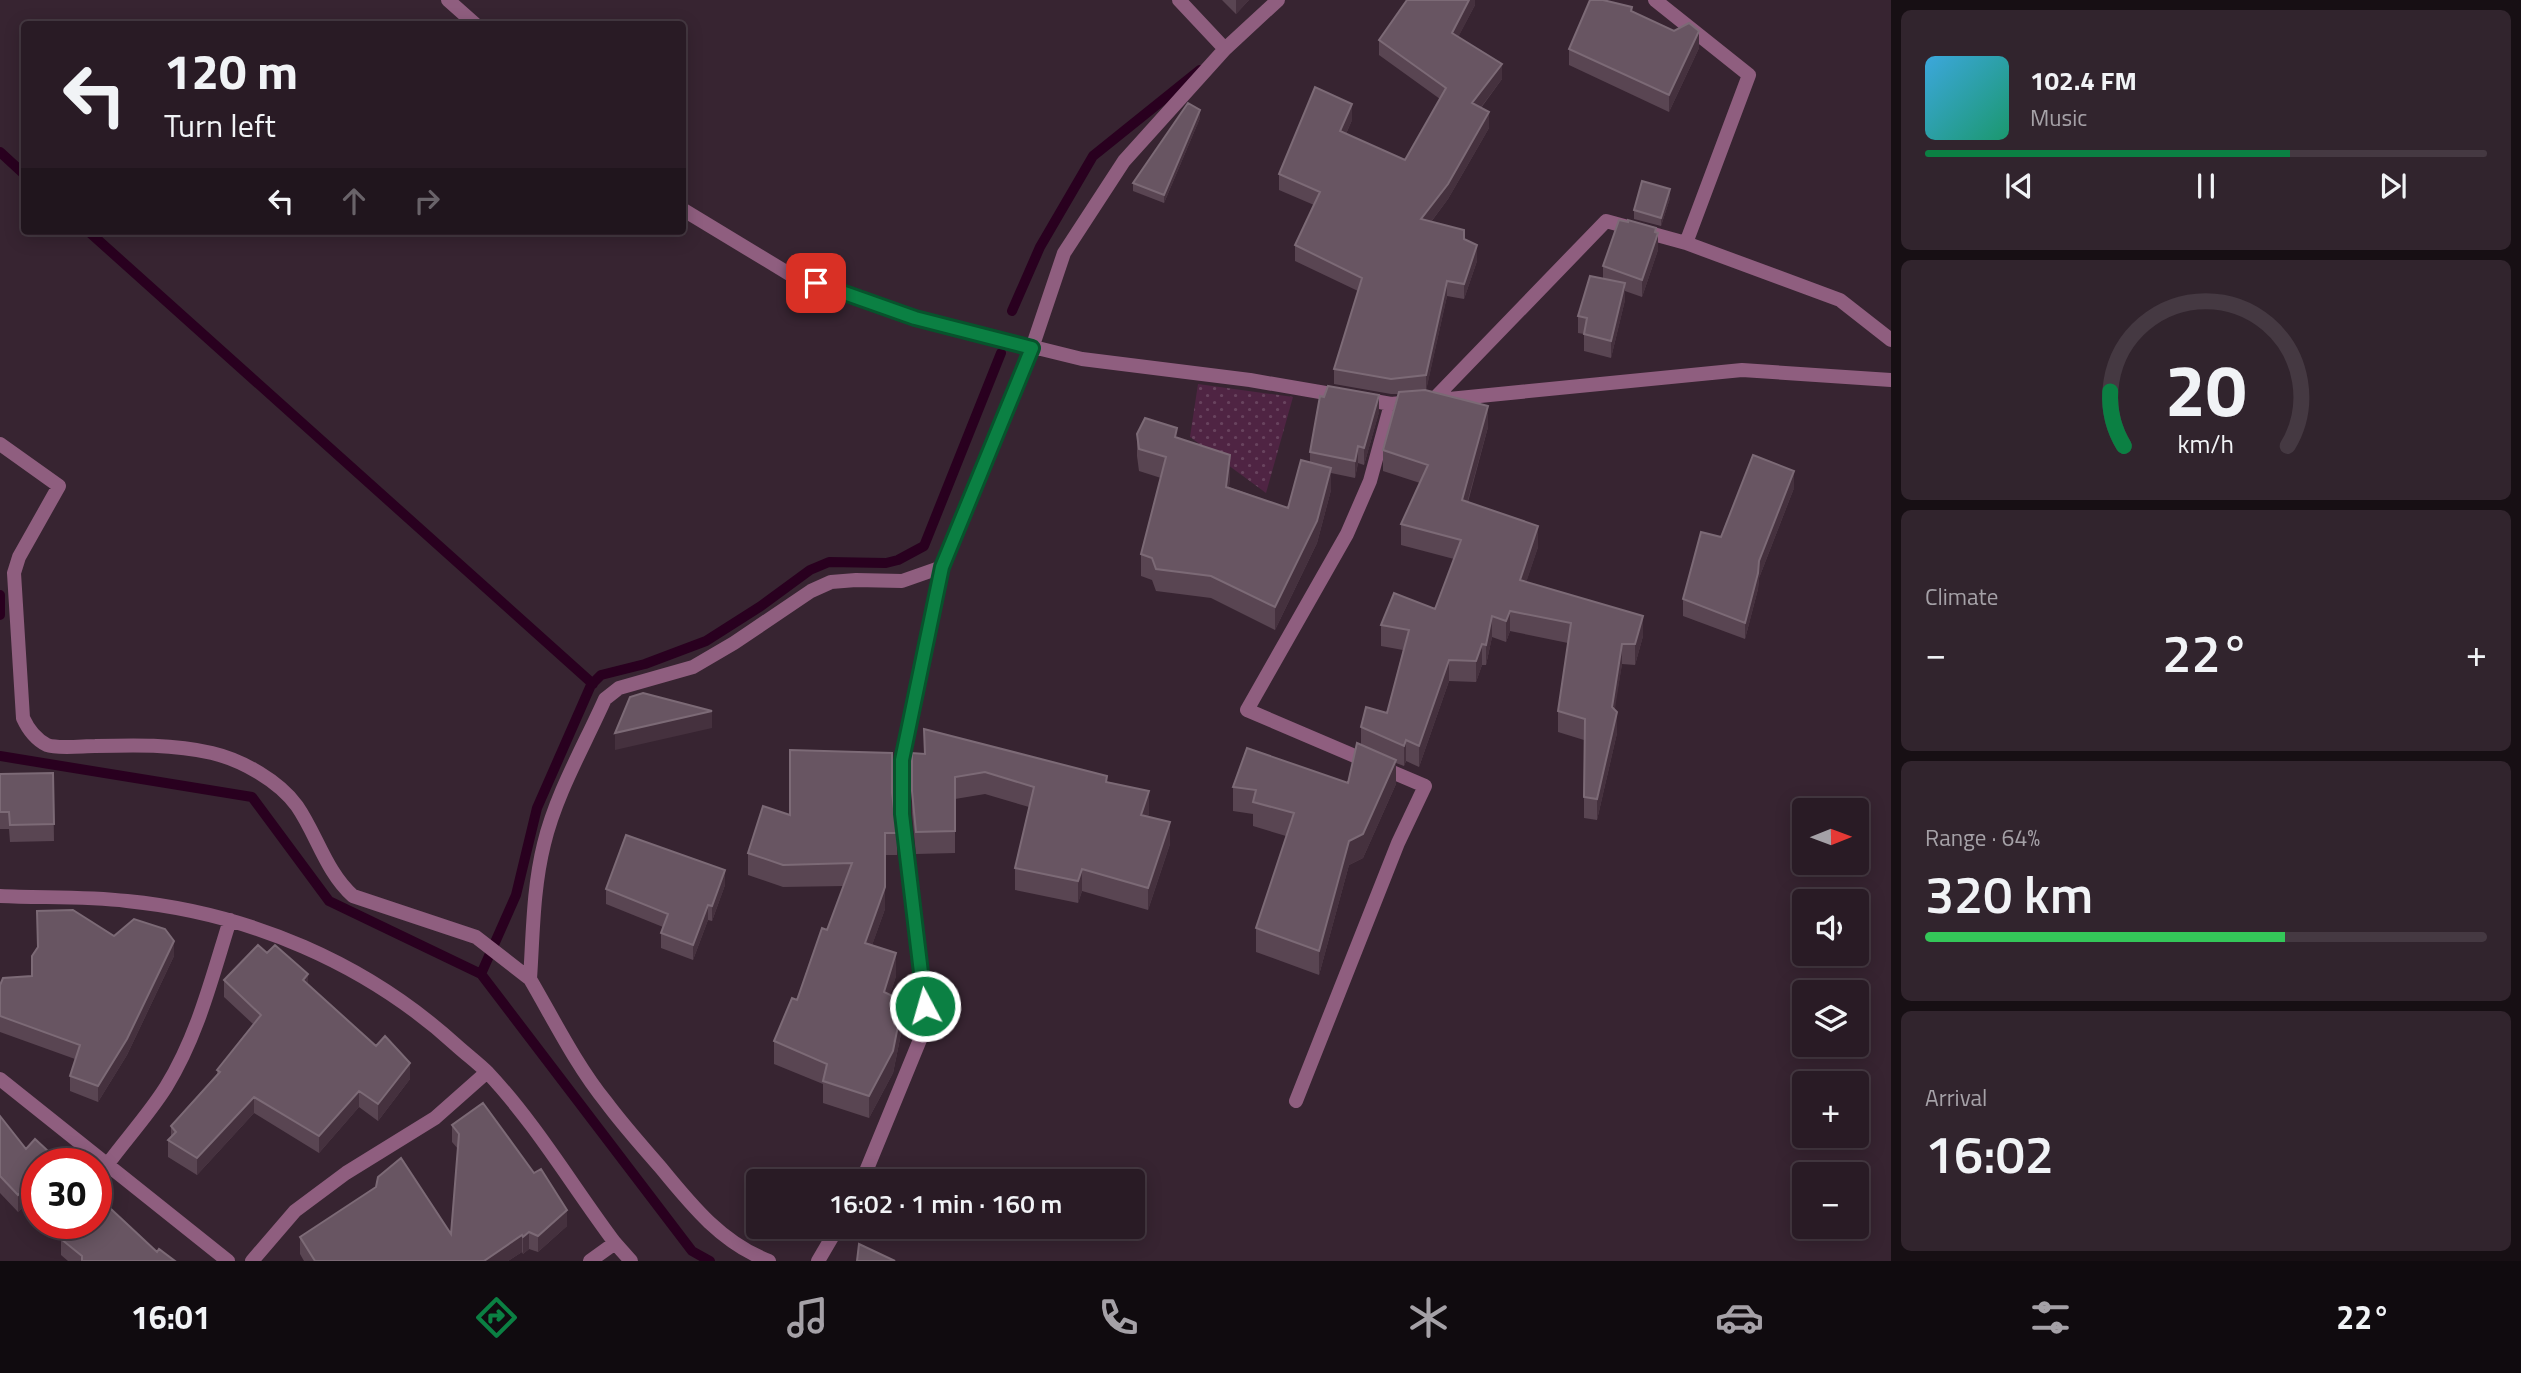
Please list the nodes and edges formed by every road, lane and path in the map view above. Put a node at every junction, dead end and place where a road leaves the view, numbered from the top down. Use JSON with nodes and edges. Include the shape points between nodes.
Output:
{"nodes":[{"id":1,"x":448,"y":0,"type":"edge"},
{"id":2,"x":1179,"y":0,"type":"edge"},
{"id":3,"x":1278,"y":0,"type":"edge"},
{"id":4,"x":1655,"y":0,"type":"edge"},
{"id":5,"x":472,"y":21,"type":"edge"},
{"id":6,"x":1226,"y":49,"type":"junction"},
{"id":7,"x":686,"y":211,"type":"edge"},
{"id":8,"x":1686,"y":243,"type":"junction"},
{"id":9,"x":1891,"y":340,"type":"edge"},
{"id":10,"x":1032,"y":348,"type":"junction"},
{"id":11,"x":1891,"y":380,"type":"edge"},
{"id":12,"x":1433,"y":400,"type":"junction"},
{"id":13,"x":1391,"y":404,"type":"junction"},
{"id":14,"x":0,"y":444,"type":"edge"},
{"id":15,"x":942,"y":567,"type":"junction"},
{"id":16,"x":0,"y":897,"type":"edge"},
{"id":17,"x":230,"y":920,"type":"junction"},
{"id":18,"x":530,"y":979,"type":"junction"},
{"id":19,"x":487,"y":1072,"type":"junction"},
{"id":20,"x":0,"y":1079,"type":"edge"},
{"id":21,"x":1296,"y":1101,"type":"dead end"},
{"id":22,"x":86,"y":1148,"type":"edge"},
{"id":23,"x":112,"y":1158,"type":"edge"},
{"id":24,"x":112,"y":1169,"type":"edge"},
{"id":25,"x":867,"y":1169,"type":"edge"},
{"id":26,"x":831,"y":1239,"type":"edge"},
{"id":27,"x":615,"y":1243,"type":"junction"},
{"id":28,"x":228,"y":1261,"type":"edge"},
{"id":29,"x":252,"y":1261,"type":"edge"},
{"id":30,"x":590,"y":1261,"type":"edge"},
{"id":31,"x":631,"y":1261,"type":"edge"},
{"id":32,"x":769,"y":1261,"type":"edge"},
{"id":33,"x":818,"y":1261,"type":"edge"}],
"edges":[{"from":1,"to":5,"type":"street"},
{"from":2,"to":6,"type":"street"},
{"from":3,"to":6,"type":"street"},
{"from":4,"to":8,"type":"street","via":[[1749,75]]},
{"from":6,"to":10,"type":"street","via":[[1124,161],[1064,253]]},
{"from":7,"to":10,"type":"street","via":[[791,275],[915,318]]},
{"from":8,"to":9,"type":"street","via":[[1840,300]]},
{"from":8,"to":12,"type":"street","via":[[1606,220]]},
{"from":10,"to":13,"type":"street"},
{"from":10,"to":15,"type":"street"},
{"from":11,"to":12,"type":"street","via":[[1742,370]]},
{"from":12,"to":13,"type":"street"},
{"from":13,"to":21,"type":"street","via":[[1370,481],[1347,534],[1247,710],[1425,786]]},
{"from":14,"to":18,"type":"street","via":[[59,486],[13,573],[23,718],[29,731],[49,746],[154,745],[215,754],[244,765],[296,805],[339,883],[353,897],[476,937]]},
{"from":15,"to":18,"type":"street","via":[[902,581],[831,582],[693,667],[619,688],[605,699],[544,842],[536,885]]},
{"from":15,"to":25,"type":"street","via":[[902,760],[902,814],[926,1025]]},
{"from":16,"to":17,"type":"street","via":[[126,900]]},
{"from":17,"to":19,"type":"street","via":[[330,958],[396,996]]},
{"from":17,"to":23,"type":"street","via":[[183,1057],[165,1089]]},
{"from":18,"to":32,"type":"street","via":[[604,1101],[695,1210],[721,1233]]},
{"from":19,"to":27,"type":"street"},
{"from":19,"to":29,"type":"street","via":[[435,1118],[295,1211]]},
{"from":20,"to":22,"type":"street"},
{"from":24,"to":28,"type":"street"},
{"from":26,"to":33,"type":"street"},
{"from":27,"to":30,"type":"street"},
{"from":27,"to":31,"type":"street"}]}
